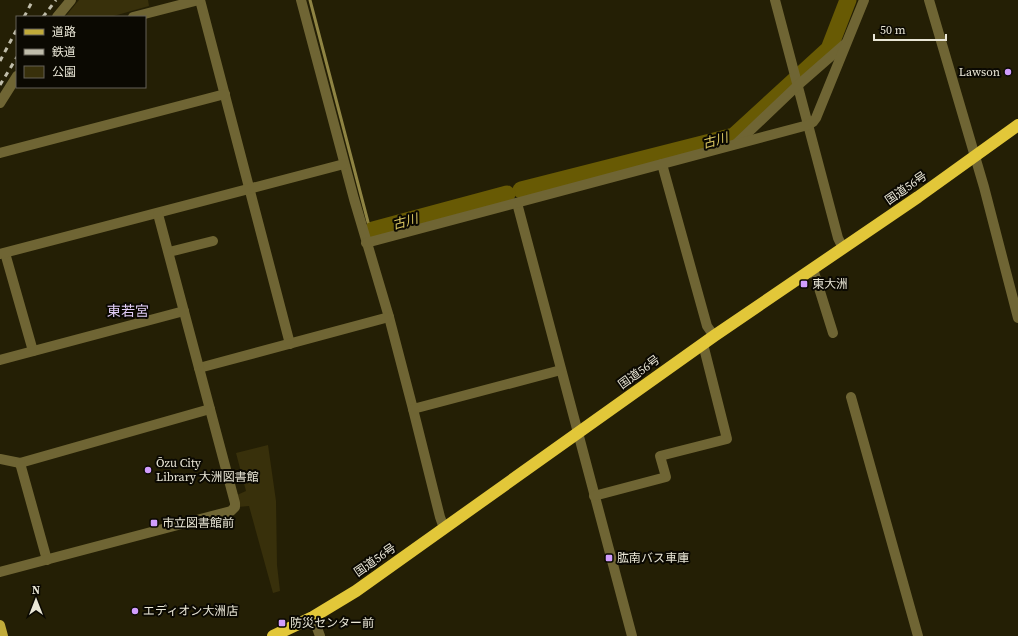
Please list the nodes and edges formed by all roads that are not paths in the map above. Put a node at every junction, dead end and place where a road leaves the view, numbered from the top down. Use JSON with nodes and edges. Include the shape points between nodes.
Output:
{"nodes":[{"id":1,"x":71,"y":0,"type":"edge"},
{"id":2,"x":199,"y":0,"type":"edge"},
{"id":3,"x":301,"y":0,"type":"edge"},
{"id":4,"x":775,"y":0,"type":"edge"},
{"id":5,"x":864,"y":0,"type":"edge"},
{"id":6,"x":929,"y":0,"type":"edge"},
{"id":7,"x":58,"y":16,"type":"edge"},
{"id":8,"x":137,"y":16,"type":"edge"},
{"id":9,"x":846,"y":42,"type":"junction"},
{"id":10,"x":16,"y":78,"type":"edge"},
{"id":11,"x":797,"y":86,"type":"junction"},
{"id":12,"x":225,"y":94,"type":"junction"},
{"id":13,"x":0,"y":103,"type":"edge"},
{"id":14,"x":808,"y":125,"type":"junction"},
{"id":15,"x":1018,"y":125,"type":"edge"},
{"id":16,"x":734,"y":145,"type":"junction"},
{"id":17,"x":0,"y":153,"type":"edge"},
{"id":18,"x":974,"y":156,"type":"junction"},
{"id":19,"x":344,"y":164,"type":"junction"},
{"id":20,"x":662,"y":164,"type":"junction"},
{"id":21,"x":250,"y":189,"type":"junction"},
{"id":22,"x":517,"y":203,"type":"junction"},
{"id":23,"x":158,"y":214,"type":"junction"},
{"id":24,"x":213,"y":241,"type":"dead end"},
{"id":25,"x":366,"y":243,"type":"junction"},
{"id":26,"x":843,"y":248,"type":"junction"},
{"id":27,"x":169,"y":252,"type":"junction"},
{"id":28,"x":2,"y":254,"type":"edge"},
{"id":29,"x":813,"y":269,"type":"junction"},
{"id":30,"x":184,"y":311,"type":"junction"},
{"id":31,"x":388,"y":317,"type":"junction"},
{"id":32,"x":1018,"y":318,"type":"edge"},
{"id":33,"x":833,"y":333,"type":"dead end"},
{"id":34,"x":714,"y":336,"type":"junction"},
{"id":35,"x":290,"y":344,"type":"junction"},
{"id":36,"x":703,"y":344,"type":"junction"},
{"id":37,"x":33,"y":351,"type":"junction"},
{"id":38,"x":0,"y":360,"type":"edge"},
{"id":39,"x":199,"y":368,"type":"junction"},
{"id":40,"x":562,"y":370,"type":"junction"},
{"id":41,"x":851,"y":397,"type":"dead end"},
{"id":42,"x":210,"y":409,"type":"junction"},
{"id":43,"x":413,"y":409,"type":"junction"},
{"id":44,"x":578,"y":433,"type":"junction"},
{"id":45,"x":0,"y":460,"type":"edge"},
{"id":46,"x":20,"y":463,"type":"junction"},
{"id":47,"x":594,"y":496,"type":"junction"},
{"id":48,"x":444,"y":528,"type":"junction"},
{"id":49,"x":47,"y":560,"type":"junction"},
{"id":50,"x":0,"y":572,"type":"edge"},
{"id":51,"x":313,"y":617,"type":"junction"},
{"id":52,"x":0,"y":625,"type":"edge"},
{"id":53,"x":3,"y":636,"type":"edge"},
{"id":54,"x":273,"y":636,"type":"edge"},
{"id":55,"x":320,"y":636,"type":"edge"},
{"id":56,"x":632,"y":636,"type":"edge"},
{"id":57,"x":918,"y":636,"type":"edge"}],
"edges":[{"from":1,"to":7,"type":"street"},
{"from":2,"to":8,"type":"street"},
{"from":2,"to":12,"type":"street"},
{"from":3,"to":19,"type":"street"},
{"from":4,"to":11,"type":"street"},
{"from":5,"to":9,"type":"street"},
{"from":6,"to":18,"type":"street"},
{"from":9,"to":11,"type":"street"},
{"from":9,"to":14,"type":"street","via":[[816,118]]},
{"from":10,"to":13,"type":"street"},
{"from":11,"to":14,"type":"street"},
{"from":11,"to":16,"type":"street"},
{"from":12,"to":17,"type":"street"},
{"from":12,"to":21,"type":"street"},
{"from":14,"to":16,"type":"street"},
{"from":14,"to":26,"type":"street","via":[[838,238]]},
{"from":15,"to":18,"type":"highway","name":"国道56号"},
{"from":16,"to":20,"type":"street"},
{"from":18,"to":26,"type":"highway","name":"国道56号"},
{"from":18,"to":32,"type":"street"},
{"from":19,"to":21,"type":"street"},
{"from":19,"to":25,"type":"street"},
{"from":20,"to":22,"type":"street"},
{"from":20,"to":34,"type":"street","via":[[708,326]]},
{"from":21,"to":23,"type":"street"},
{"from":21,"to":35,"type":"street"},
{"from":22,"to":25,"type":"street"},
{"from":22,"to":40,"type":"street"},
{"from":23,"to":27,"type":"street"},
{"from":23,"to":28,"type":"street"},
{"from":24,"to":27,"type":"street"},
{"from":25,"to":31,"type":"street"},
{"from":26,"to":29,"type":"highway","name":"国道56号"},
{"from":27,"to":30,"type":"street"},
{"from":28,"to":37,"type":"street"},
{"from":29,"to":33,"type":"street"},
{"from":29,"to":34,"type":"highway","name":"国道56号"},
{"from":30,"to":37,"type":"street"},
{"from":30,"to":39,"type":"street"},
{"from":31,"to":35,"type":"street"},
{"from":31,"to":43,"type":"street"},
{"from":34,"to":36,"type":"highway","name":"国道56号"},
{"from":35,"to":39,"type":"street"},
{"from":36,"to":44,"type":"highway","name":"国道56号"},
{"from":36,"to":47,"type":"street","via":[[727,439],[660,456],[666,477]]},
{"from":37,"to":38,"type":"street"},
{"from":39,"to":42,"type":"street"},
{"from":40,"to":43,"type":"street"},
{"from":40,"to":44,"type":"street"},
{"from":41,"to":57,"type":"street"},
{"from":42,"to":46,"type":"street"},
{"from":42,"to":49,"type":"street","via":[[236,508]]},
{"from":43,"to":48,"type":"street"},
{"from":44,"to":47,"type":"street"},
{"from":44,"to":48,"type":"highway","name":"国道56号"},
{"from":45,"to":46,"type":"street"},
{"from":46,"to":49,"type":"street"},
{"from":47,"to":56,"type":"street"},
{"from":48,"to":51,"type":"highway","name":"国道56号","via":[[356,591]]},
{"from":49,"to":50,"type":"street"},
{"from":51,"to":54,"type":"highway","name":"国道56号"},
{"from":51,"to":55,"type":"street"},
{"from":52,"to":53,"type":"main road"}]}
